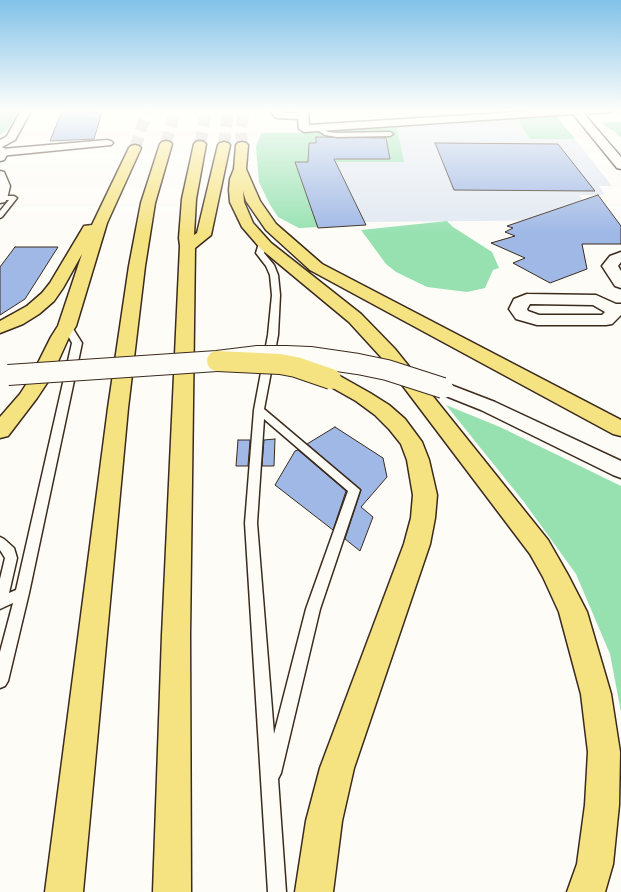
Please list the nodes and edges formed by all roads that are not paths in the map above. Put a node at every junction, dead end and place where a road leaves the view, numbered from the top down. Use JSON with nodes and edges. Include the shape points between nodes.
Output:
{"nodes":[{"id":1,"x":134,"y":151,"type":"tunnel mouth"},
{"id":2,"x":164,"y":151,"type":"tunnel mouth"},
{"id":3,"x":199,"y":151,"type":"tunnel mouth"},
{"id":4,"x":223,"y":151,"type":"tunnel mouth"},
{"id":5,"x":242,"y":151,"type":"tunnel mouth"},
{"id":6,"x":608,"y":151,"type":"edge"},
{"id":7,"x":621,"y":166,"type":"edge"},
{"id":8,"x":240,"y":169,"type":"junction"},
{"id":9,"x":0,"y":175,"type":"edge"},
{"id":10,"x":0,"y":198,"type":"edge"},
{"id":11,"x":0,"y":216,"type":"edge"},
{"id":12,"x":100,"y":223,"type":"junction"},
{"id":13,"x":263,"y":242,"type":"junction"},
{"id":14,"x":188,"y":246,"type":"junction"},
{"id":15,"x":621,"y":257,"type":"edge"},
{"id":16,"x":621,"y":283,"type":"edge"},
{"id":17,"x":67,"y":326,"type":"junction"},
{"id":18,"x":0,"y":328,"type":"edge"},
{"id":19,"x":217,"y":361,"type":"junction"},
{"id":20,"x":4,"y":376,"type":"edge"},
{"id":21,"x":259,"y":410,"type":"junction"},
{"id":22,"x":621,"y":429,"type":"edge"},
{"id":23,"x":0,"y":431,"type":"edge"},
{"id":24,"x":621,"y":470,"type":"edge"},
{"id":25,"x":0,"y":542,"type":"edge"},
{"id":26,"x":22,"y":593,"type":"junction"},
{"id":27,"x":0,"y":602,"type":"edge"},
{"id":28,"x":0,"y":681,"type":"edge"},
{"id":29,"x":270,"y":784,"type":"junction"},
{"id":30,"x":64,"y":892,"type":"edge"},
{"id":31,"x":172,"y":892,"type":"edge"},
{"id":32,"x":277,"y":892,"type":"edge"},
{"id":33,"x":314,"y":892,"type":"edge"},
{"id":34,"x":586,"y":892,"type":"edge"}],
"edges":[{"from":1,"to":12,"type":"highway"},
{"from":2,"to":30,"type":"highway","via":[[148,203],[137,266],[117,416]]},
{"from":3,"to":14,"type":"highway","via":[[189,199],[186,238]]},
{"from":4,"to":14,"type":"highway","via":[[204,235]]},
{"from":5,"to":8,"type":"highway"},
{"from":6,"to":7,"type":"street"},
{"from":8,"to":13,"type":"highway","via":[[236,179],[237,202],[247,224]]},
{"from":8,"to":22,"type":"highway","via":[[253,201],[268,222],[316,267]]},
{"from":9,"to":10,"type":"street","via":[[4,186]]},
{"from":10,"to":11,"type":"lane","via":[[14,198]]},
{"from":12,"to":17,"type":"highway"},
{"from":12,"to":18,"type":"highway","via":[[86,232],[48,297],[33,310]]},
{"from":13,"to":21,"type":"lane","via":[[260,253],[274,275],[276,295],[273,335]]},
{"from":13,"to":34,"type":"highway","via":[[371,334],[539,547],[555,575],[573,612],[586,654],[596,694],[604,752],[602,805],[595,864]]},
{"from":14,"to":31,"type":"highway","via":[[176,627]]},
{"from":15,"to":16,"type":"street","via":[[615,259],[610,266]]},
{"from":17,"to":23,"type":"highway","via":[[38,382]]},
{"from":17,"to":26,"type":"lane","via":[[77,343]]},
{"from":19,"to":20,"type":"street","bridge":true},
{"from":19,"to":24,"type":"street","bridge":true,"via":[[258,356],[286,356],[331,359],[387,370],[488,406]]},
{"from":19,"to":33,"type":"highway","bridge":true,"via":[[280,364],[331,379],[363,397],[397,424],[411,442],[421,473],[425,495],[417,544],[337,768],[324,821]]},
{"from":21,"to":29,"type":"lane","via":[[251,523]]},
{"from":21,"to":29,"type":"lane","via":[[354,490],[313,609]]},
{"from":25,"to":27,"type":"lane","via":[[9,551],[11,558]]},
{"from":26,"to":27,"type":"lane"},
{"from":26,"to":28,"type":"lane"},
{"from":29,"to":32,"type":"lane"}]}
